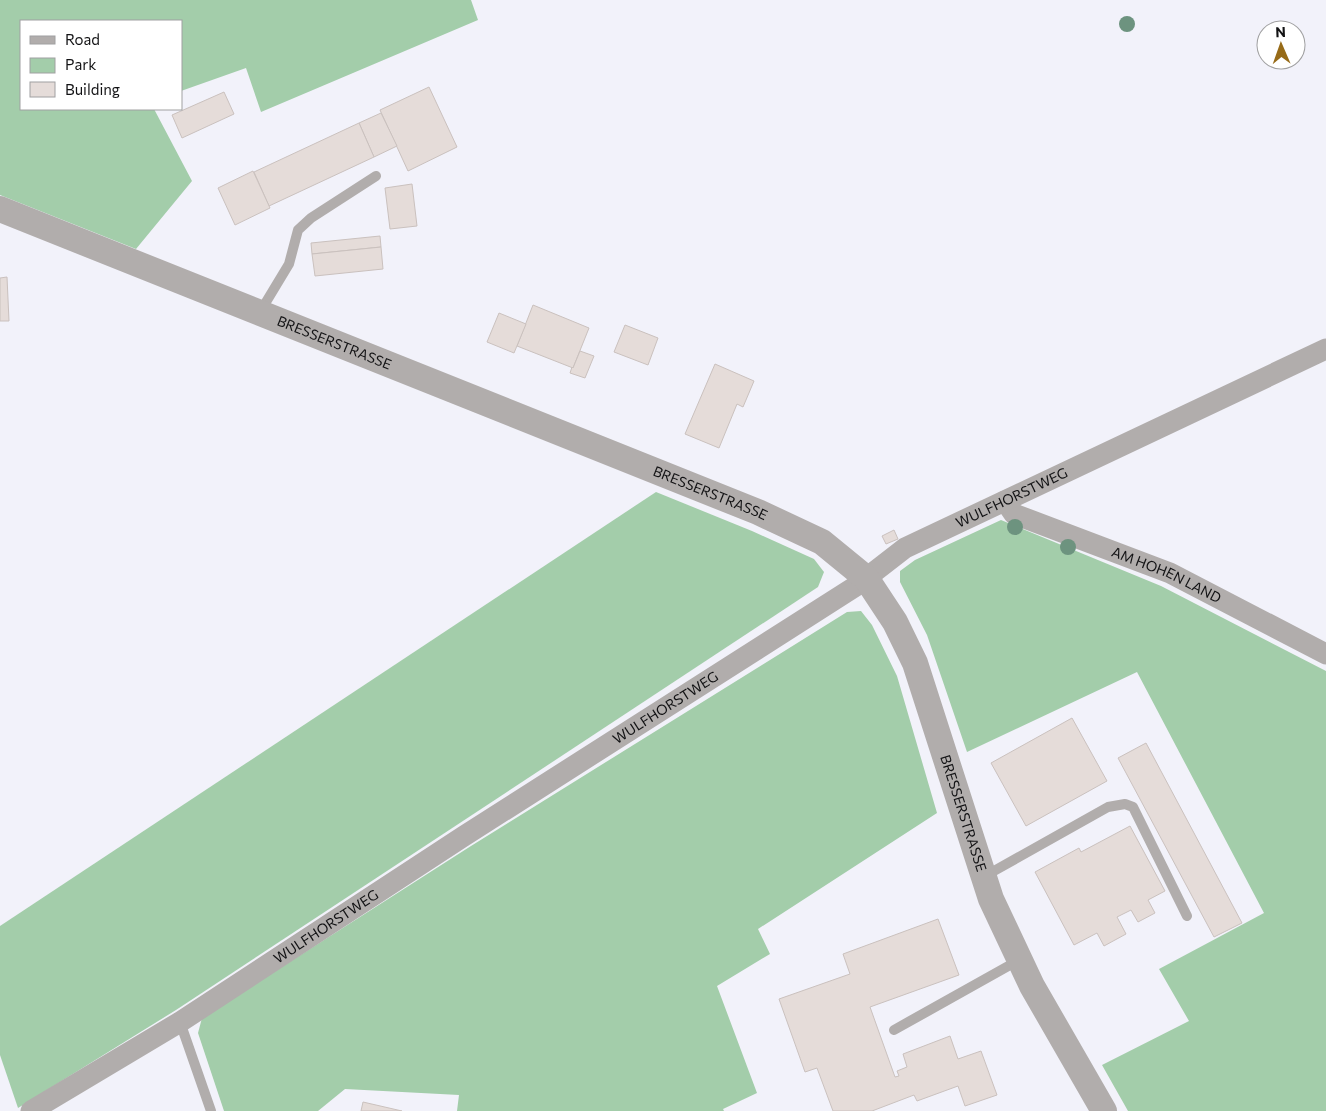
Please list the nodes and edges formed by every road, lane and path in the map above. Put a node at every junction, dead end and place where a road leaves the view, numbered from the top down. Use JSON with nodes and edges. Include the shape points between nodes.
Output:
{"nodes":[{"id":1,"x":376,"y":176,"type":"dead end"},
{"id":2,"x":0,"y":209,"type":"edge"},
{"id":3,"x":260,"y":313,"type":"junction"},
{"id":4,"x":1326,"y":349,"type":"edge"},
{"id":5,"x":1005,"y":502,"type":"junction"},
{"id":6,"x":866,"y":578,"type":"junction"},
{"id":7,"x":1326,"y":654,"type":"edge"},
{"id":8,"x":984,"y":876,"type":"junction"},
{"id":9,"x":1187,"y":916,"type":"dead end"},
{"id":10,"x":1020,"y":959,"type":"junction"},
{"id":11,"x":180,"y":1022,"type":"junction"},
{"id":12,"x":894,"y":1030,"type":"dead end"},
{"id":13,"x":31,"y":1111,"type":"edge"},
{"id":14,"x":211,"y":1111,"type":"edge"},
{"id":15,"x":1104,"y":1111,"type":"edge"}],
"edges":[{"from":1,"to":3,"type":"lane","via":[[298,230],[289,264]]},
{"from":2,"to":3,"type":"street","name":"BRESSERSTRASSE"},
{"from":3,"to":6,"type":"street","name":"BRESSERSTRASSE","via":[[758,512],[822,542]]},
{"from":4,"to":5,"type":"street","name":"WULFHORSTWEG"},
{"from":5,"to":6,"type":"street","name":"WULFHORSTWEG","via":[[905,548]]},
{"from":5,"to":7,"type":"street","name":"AM HOHEN LAND","via":[[1014,514],[1170,573]]},
{"from":6,"to":8,"type":"street","name":"BRESSERSTRASSE","via":[[895,622],[915,663]]},
{"from":6,"to":11,"type":"street","name":"WULFHORSTWEG"},
{"from":8,"to":9,"type":"lane","via":[[1108,807],[1125,804],[1133,807]]},
{"from":8,"to":10,"type":"street","name":"BRESSERSTRASSE","via":[[991,899]]},
{"from":10,"to":12,"type":"lane"},
{"from":10,"to":15,"type":"street","name":"BRESSERSTRASSE","via":[[1032,986]]},
{"from":11,"to":13,"type":"street","name":"WULFHORSTWEG"},
{"from":11,"to":14,"type":"lane"}]}
